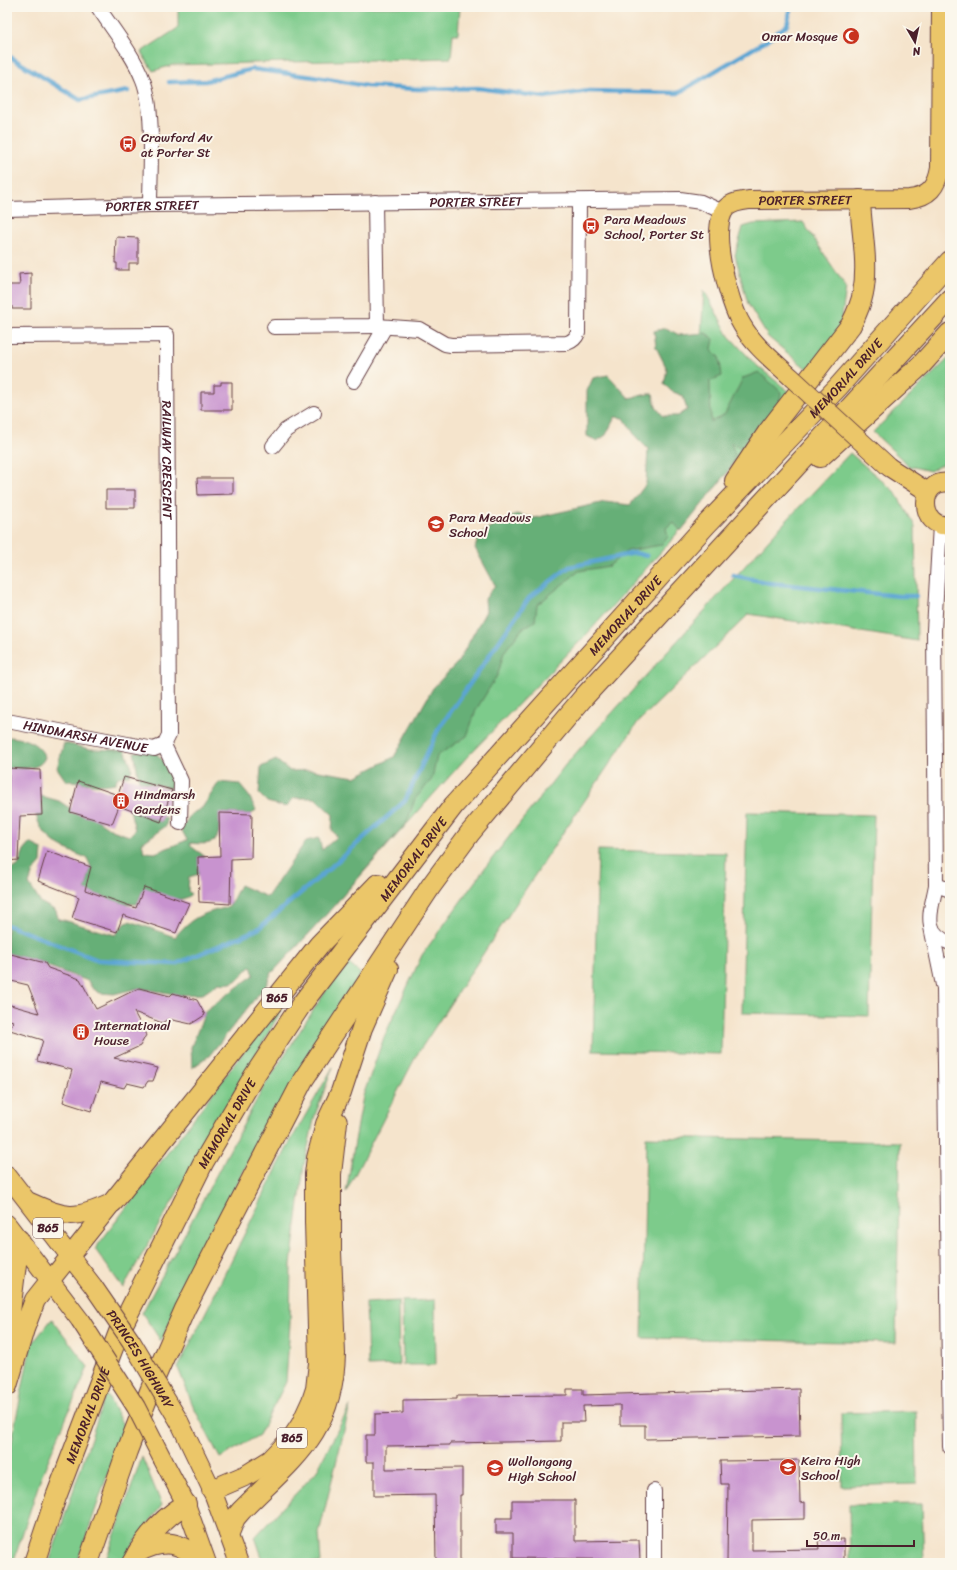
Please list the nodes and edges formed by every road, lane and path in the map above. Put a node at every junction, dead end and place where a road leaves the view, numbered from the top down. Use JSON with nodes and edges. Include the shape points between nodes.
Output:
{"nodes":[{"id":1,"x":98,"y":7,"type":"edge"},
{"id":2,"x":942,"y":7,"type":"edge"},
{"id":3,"x":860,"y":200,"type":"junction"},
{"id":4,"x":579,"y":201,"type":"junction"},
{"id":5,"x":376,"y":202,"type":"junction"},
{"id":6,"x":150,"y":205,"type":"junction"},
{"id":7,"x":7,"y":209,"type":"edge"},
{"id":8,"x":723,"y":212,"type":"junction"},
{"id":9,"x":950,"y":261,"type":"edge"},
{"id":10,"x":950,"y":299,"type":"edge"},
{"id":11,"x":381,"y":326,"type":"junction"},
{"id":12,"x":274,"y":327,"type":"dead end"},
{"id":13,"x":950,"y":333,"type":"edge"},
{"id":14,"x":7,"y":336,"type":"edge"},
{"id":15,"x":354,"y":381,"type":"dead end"},
{"id":16,"x":314,"y":412,"type":"dead end"},
{"id":17,"x":273,"y":446,"type":"dead end"},
{"id":18,"x":950,"y":483,"type":"edge"},
{"id":19,"x":928,"y":492,"type":"junction"},
{"id":20,"x":706,"y":525,"type":"junction"},
{"id":21,"x":945,"y":525,"type":"edge"},
{"id":22,"x":726,"y":544,"type":"junction"},
{"id":23,"x":7,"y":721,"type":"edge"},
{"id":24,"x":164,"y":744,"type":"junction"},
{"id":25,"x":454,"y":805,"type":"junction"},
{"id":26,"x":180,"y":823,"type":"dead end"},
{"id":27,"x":936,"y":885,"type":"junction"},
{"id":28,"x":431,"y":886,"type":"junction"},
{"id":29,"x":950,"y":890,"type":"edge"},
{"id":30,"x":930,"y":923,"type":"junction"},
{"id":31,"x":950,"y":943,"type":"edge"},
{"id":32,"x":950,"y":963,"type":"edge"},
{"id":33,"x":944,"y":988,"type":"junction"},
{"id":34,"x":341,"y":1092,"type":"junction"},
{"id":35,"x":7,"y":1175,"type":"edge"},
{"id":36,"x":27,"y":1200,"type":"junction"},
{"id":37,"x":113,"y":1202,"type":"junction"},
{"id":38,"x":7,"y":1224,"type":"edge"},
{"id":39,"x":949,"y":1228,"type":"edge"},
{"id":40,"x":20,"y":1240,"type":"junction"},
{"id":41,"x":69,"y":1256,"type":"junction"},
{"id":42,"x":50,"y":1280,"type":"junction"},
{"id":43,"x":7,"y":1336,"type":"edge"},
{"id":44,"x":7,"y":1386,"type":"edge"},
{"id":45,"x":950,"y":1447,"type":"edge"},
{"id":46,"x":212,"y":1490,"type":"junction"},
{"id":47,"x":654,"y":1491,"type":"dead end"},
{"id":48,"x":186,"y":1504,"type":"junction"},
{"id":49,"x":229,"y":1533,"type":"junction"},
{"id":50,"x":135,"y":1557,"type":"edge"},
{"id":51,"x":34,"y":1563,"type":"edge"},
{"id":52,"x":88,"y":1563,"type":"edge"},
{"id":53,"x":202,"y":1563,"type":"edge"},
{"id":54,"x":207,"y":1563,"type":"edge"},
{"id":55,"x":239,"y":1563,"type":"edge"},
{"id":56,"x":654,"y":1563,"type":"edge"}],
"edges":[{"from":1,"to":6,"type":"street","via":[[138,69],[147,94],[150,122]]},
{"from":2,"to":3,"type":"main road","name":"PORTER STREET","via":[[940,168],[934,187],[918,198]]},
{"from":3,"to":8,"type":"main road","name":"PORTER STREET","via":[[749,200],[733,203]]},
{"from":3,"to":20,"type":"highway","via":[[865,276],[859,309],[851,325],[768,432]]},
{"from":4,"to":5,"type":"street","name":"PORTER STREET"},
{"from":4,"to":8,"type":"street","name":"PORTER STREET","via":[[687,200],[701,202]]},
{"from":4,"to":11,"type":"street","via":[[578,333],[571,342],[451,345],[419,329]]},
{"from":5,"to":6,"type":"street","name":"PORTER STREET"},
{"from":5,"to":11,"type":"street"},
{"from":6,"to":7,"type":"street","name":"PORTER STREET"},
{"from":8,"to":19,"type":"main road","bridge":true,"via":[[721,257],[725,285],[730,301],[750,336],[889,467]]},
{"from":9,"to":20,"type":"highway","name":"MEMORIAL DRIVE","via":[[838,387]]},
{"from":10,"to":22,"type":"highway","name":"MEMORIAL DRIVE"},
{"from":11,"to":12,"type":"street"},
{"from":11,"to":15,"type":"street"},
{"from":13,"to":22,"type":"highway","via":[[921,365]]},
{"from":14,"to":24,"type":"street","name":"RAILWAY CRESCENT","via":[[167,335],[169,735]]},
{"from":16,"to":17,"type":"street","via":[[286,430]]},
{"from":18,"to":19,"type":"main road","via":[[939,483]]},
{"from":19,"to":21,"type":"main road","via":[[925,498],[926,511],[934,522]]},
{"from":20,"to":25,"type":"highway","name":"MEMORIAL DRIVE"},
{"from":21,"to":27,"type":"street","via":[[934,630]]},
{"from":22,"to":28,"type":"highway","name":"MEMORIAL DRIVE","via":[[582,698],[470,833]]},
{"from":23,"to":24,"type":"street","name":"HINDMARSH AVENUE","via":[[154,749]]},
{"from":24,"to":26,"type":"street","via":[[181,781]]},
{"from":25,"to":37,"type":"highway","number":"B65","via":[[319,945]]},
{"from":25,"to":51,"type":"highway","name":"MEMORIAL DRIVE","via":[[300,1005],[203,1163],[119,1332],[56,1497]]},
{"from":27,"to":29,"type":"street"},
{"from":27,"to":30,"type":"street","via":[[929,914]]},
{"from":28,"to":34,"type":"highway","number":"B65","via":[[377,991]]},
{"from":28,"to":52,"type":"highway","name":"MEMORIAL DRIVE","via":[[303,1080],[229,1222],[157,1373]]},
{"from":30,"to":31,"type":"street","via":[[938,936]]},
{"from":30,"to":33,"type":"street"},
{"from":32,"to":33,"type":"street"},
{"from":33,"to":39,"type":"street"},
{"from":34,"to":46,"type":"highway","number":"B65","via":[[326,1124],[315,1174],[319,1364],[316,1389],[301,1425],[271,1460],[247,1475]]},
{"from":34,"to":49,"type":"highway","via":[[331,1174],[335,1370],[330,1396],[322,1419],[309,1442],[241,1511]]},
{"from":35,"to":36,"type":"main road","name":"PRINCES HIGHWAY","number":"B65"},
{"from":36,"to":37,"type":"main road","via":[[68,1216],[92,1212]]},
{"from":36,"to":41,"type":"main road","name":"PRINCES HIGHWAY","number":"B65"},
{"from":37,"to":41,"type":"main road","number":"B65"},
{"from":38,"to":40,"type":"main road","number":"B65"},
{"from":39,"to":45,"type":"street"},
{"from":40,"to":42,"type":"main road"},
{"from":40,"to":43,"type":"highway","number":"B65"},
{"from":41,"to":42,"type":"main road","number":"B65"},
{"from":41,"to":46,"type":"main road","name":"PRINCES HIGHWAY","number":"B65","bridge":true,"via":[[131,1341],[179,1421]]},
{"from":42,"to":44,"type":"highway","number":"B65","via":[[36,1300],[24,1329]]},
{"from":42,"to":48,"type":"main road","bridge":true,"via":[[80,1320],[136,1407]]},
{"from":46,"to":48,"type":"main road","number":"B65"},
{"from":46,"to":49,"type":"main road","name":"PRINCES HIGHWAY"},
{"from":47,"to":56,"type":"street"},
{"from":48,"to":50,"type":"highway","number":"B65","via":[[159,1524],[146,1538]]},
{"from":48,"to":54,"type":"main road"},
{"from":49,"to":55,"type":"main road","name":"PRINCES HIGHWAY"},
{"from":50,"to":53,"type":"highway","via":[[156,1544],[176,1544]]}]}
